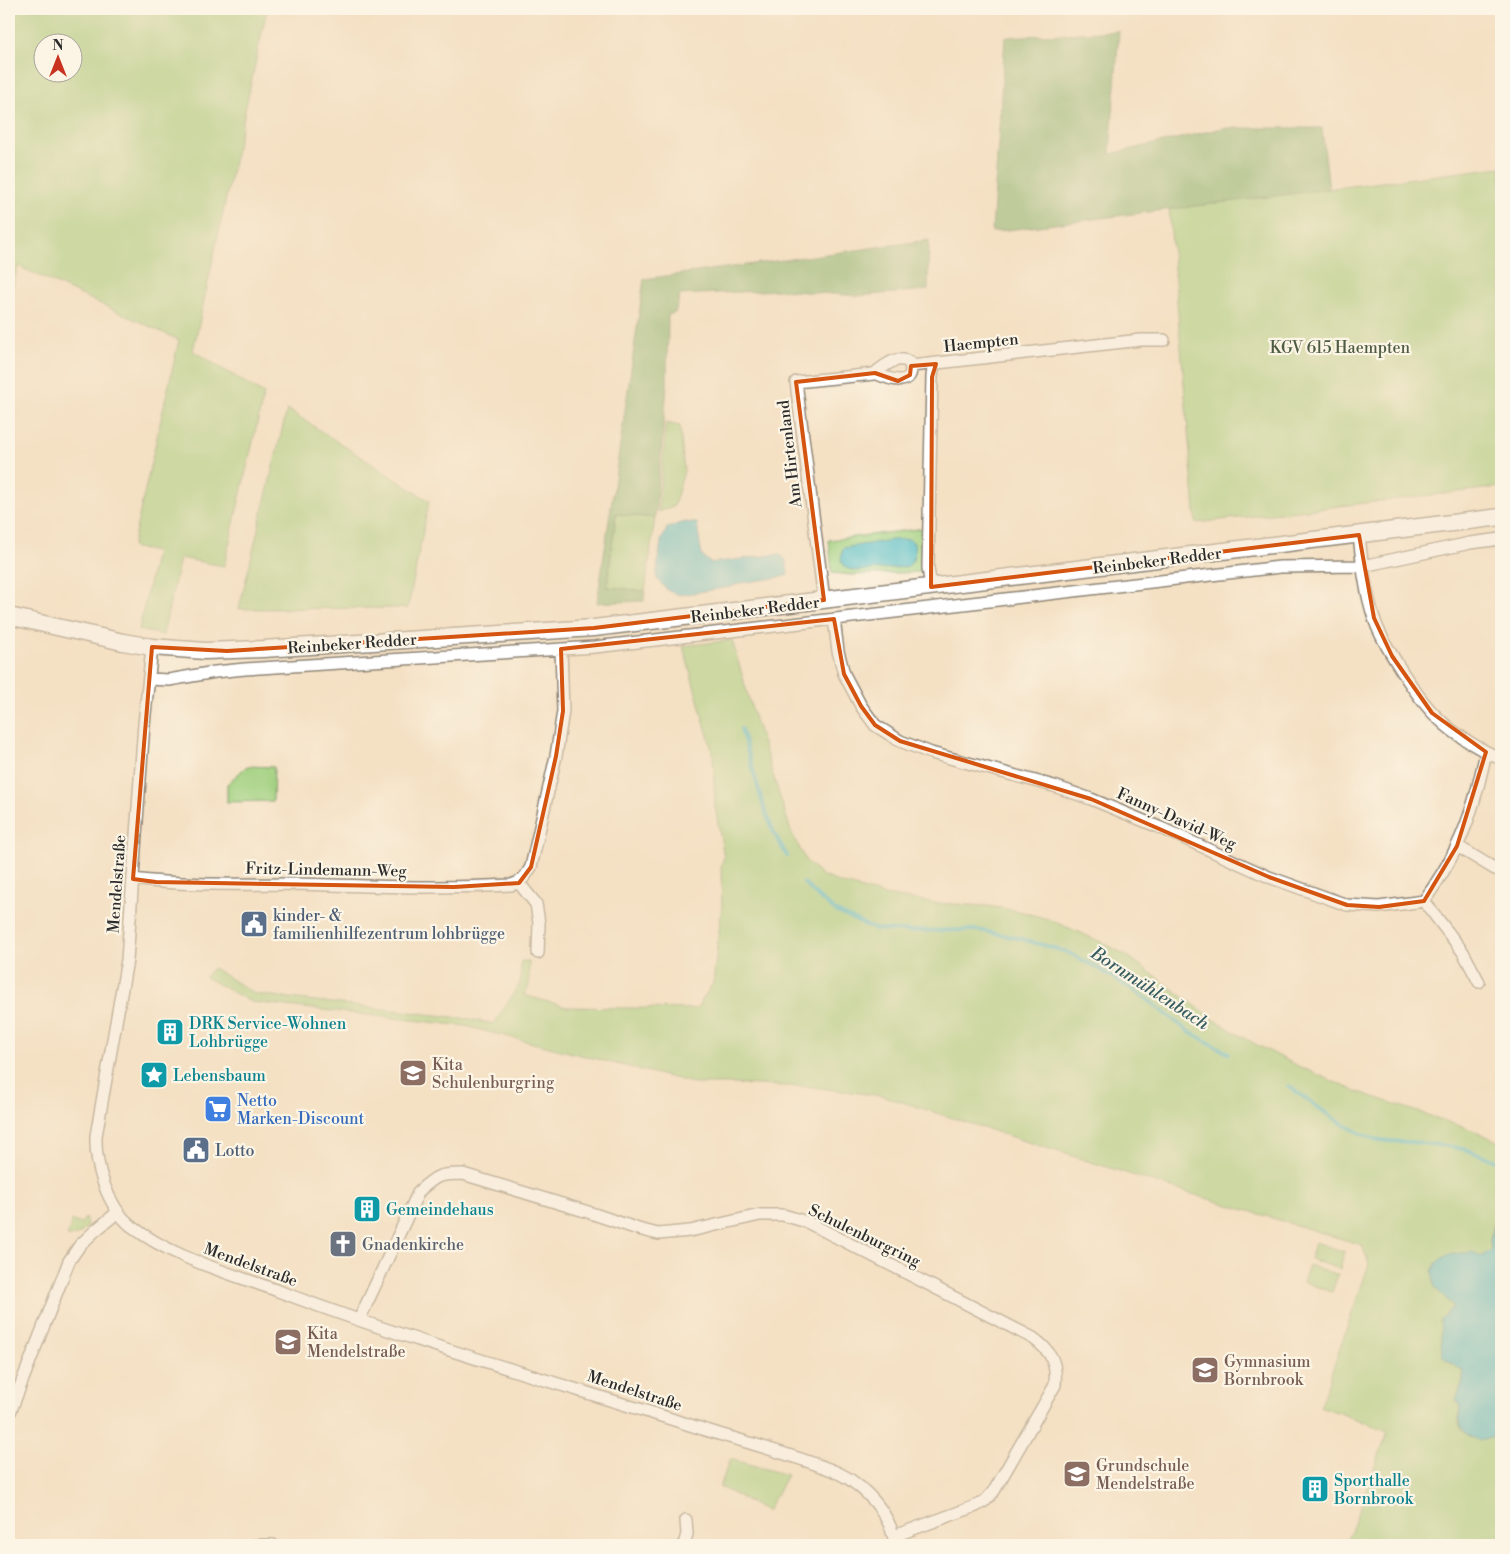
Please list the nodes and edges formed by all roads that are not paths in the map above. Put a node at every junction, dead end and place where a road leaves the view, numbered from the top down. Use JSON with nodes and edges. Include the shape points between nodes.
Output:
{"nodes":[{"id":1,"x":1164,"y":340,"type":"dead end"},
{"id":2,"x":936,"y":364,"type":"junction"},
{"id":3,"x":911,"y":366,"type":"junction"},
{"id":4,"x":874,"y":374,"type":"junction"},
{"id":5,"x":1501,"y":517,"type":"edge"},
{"id":6,"x":1359,"y":535,"type":"junction"},
{"id":7,"x":1501,"y":540,"type":"edge"},
{"id":8,"x":1363,"y":566,"type":"junction"},
{"id":9,"x":931,"y":587,"type":"junction"},
{"id":10,"x":824,"y":600,"type":"junction"},
{"id":11,"x":9,"y":616,"type":"edge"},
{"id":12,"x":834,"y":619,"type":"junction"},
{"id":13,"x":152,"y":647,"type":"junction"},
{"id":14,"x":561,"y":650,"type":"junction"},
{"id":15,"x":149,"y":679,"type":"junction"},
{"id":16,"x":1486,"y":752,"type":"junction"},
{"id":17,"x":1501,"y":759,"type":"edge"},
{"id":18,"x":1457,"y":846,"type":"junction"},
{"id":19,"x":1501,"y":870,"type":"edge"},
{"id":20,"x":133,"y":879,"type":"junction"},
{"id":21,"x":519,"y":883,"type":"junction"},
{"id":22,"x":1424,"y":901,"type":"junction"},
{"id":23,"x":538,"y":953,"type":"dead end"},
{"id":24,"x":1479,"y":982,"type":"dead end"},
{"id":25,"x":118,"y":1212,"type":"junction"},
{"id":26,"x":359,"y":1320,"type":"junction"},
{"id":27,"x":9,"y":1415,"type":"edge"},
{"id":28,"x":686,"y":1520,"type":"dead end"},
{"id":29,"x":895,"y":1541,"type":"edge"},
{"id":30,"x":255,"y":1545,"type":"edge"},
{"id":31,"x":273,"y":1545,"type":"edge"},
{"id":32,"x":684,"y":1545,"type":"edge"}],
"edges":[{"from":1,"to":2,"type":"street","name":"Haempten"},
{"from":2,"to":3,"type":"street","name":"Am Hirtenland"},
{"from":2,"to":9,"type":"street","name":"Haempten","via":[[933,368],[928,568]]},
{"from":3,"to":4,"type":"street","name":"Am Hirtenland","via":[[900,359]]},
{"from":3,"to":4,"type":"street","name":"Am Hirtenland","via":[[910,375],[898,381]]},
{"from":4,"to":10,"type":"street","name":"Am Hirtenland","via":[[796,382]]},
{"from":5,"to":6,"type":"main road","name":"Reinbeker Redder"},
{"from":6,"to":8,"type":"street"},
{"from":6,"to":9,"type":"main road","name":"Reinbeker Redder"},
{"from":7,"to":8,"type":"street","name":"Reinbeker Redder","via":[[1470,543]]},
{"from":8,"to":12,"type":"street","name":"Reinbeker Redder","via":[[1280,567]]},
{"from":8,"to":16,"type":"street","via":[[1374,618],[1409,683],[1432,713]]},
{"from":9,"to":10,"type":"main road","name":"Reinbeker Redder"},
{"from":10,"to":13,"type":"main road","name":"Reinbeker Redder","via":[[594,628],[227,651]]},
{"from":11,"to":13,"type":"main road","name":"Reinbeker Redder"},
{"from":12,"to":14,"type":"street","name":"Reinbeker Redder"},
{"from":12,"to":22,"type":"street","name":"Fanny-David-Weg","via":[[844,674],[861,706],[875,725],[900,741],[1091,799],[1269,877],[1348,905],[1380,907]]},
{"from":13,"to":15,"type":"street","name":"Mendelstraße"},
{"from":14,"to":15,"type":"street","name":"Reinbeker Redder","via":[[245,669],[169,680]]},
{"from":14,"to":21,"type":"street","via":[[563,711],[556,756],[531,867]]},
{"from":15,"to":20,"type":"street","name":"Mendelstraße"},
{"from":16,"to":17,"type":"street"},
{"from":16,"to":18,"type":"street","via":[[1479,784]]},
{"from":18,"to":19,"type":"street"},
{"from":18,"to":22,"type":"street"},
{"from":20,"to":21,"type":"street","name":"Fritz-Lindemann-Weg","via":[[201,884],[454,887]]},
{"from":20,"to":25,"type":"street","name":"Mendelstraße","via":[[127,960],[96,1136],[97,1159]]},
{"from":21,"to":23,"type":"street","via":[[536,904]]},
{"from":22,"to":24,"type":"street","via":[[1462,952]]},
{"from":25,"to":26,"type":"street","name":"Mendelstraße","via":[[131,1226],[167,1248]]},
{"from":25,"to":27,"type":"street","via":[[80,1244],[69,1261]]},
{"from":26,"to":29,"type":"street","name":"Mendelstraße","via":[[834,1471],[852,1481],[878,1507]]},
{"from":26,"to":29,"type":"street","name":"Schulenburgring","via":[[419,1192],[436,1176],[464,1174],[658,1234],[690,1231],[760,1215],[784,1215],[807,1222],[1033,1338],[1052,1359],[1055,1385],[994,1491],[976,1506]]},
{"from":28,"to":32,"type":"street"},
{"from":30,"to":31,"type":"street"}]}
